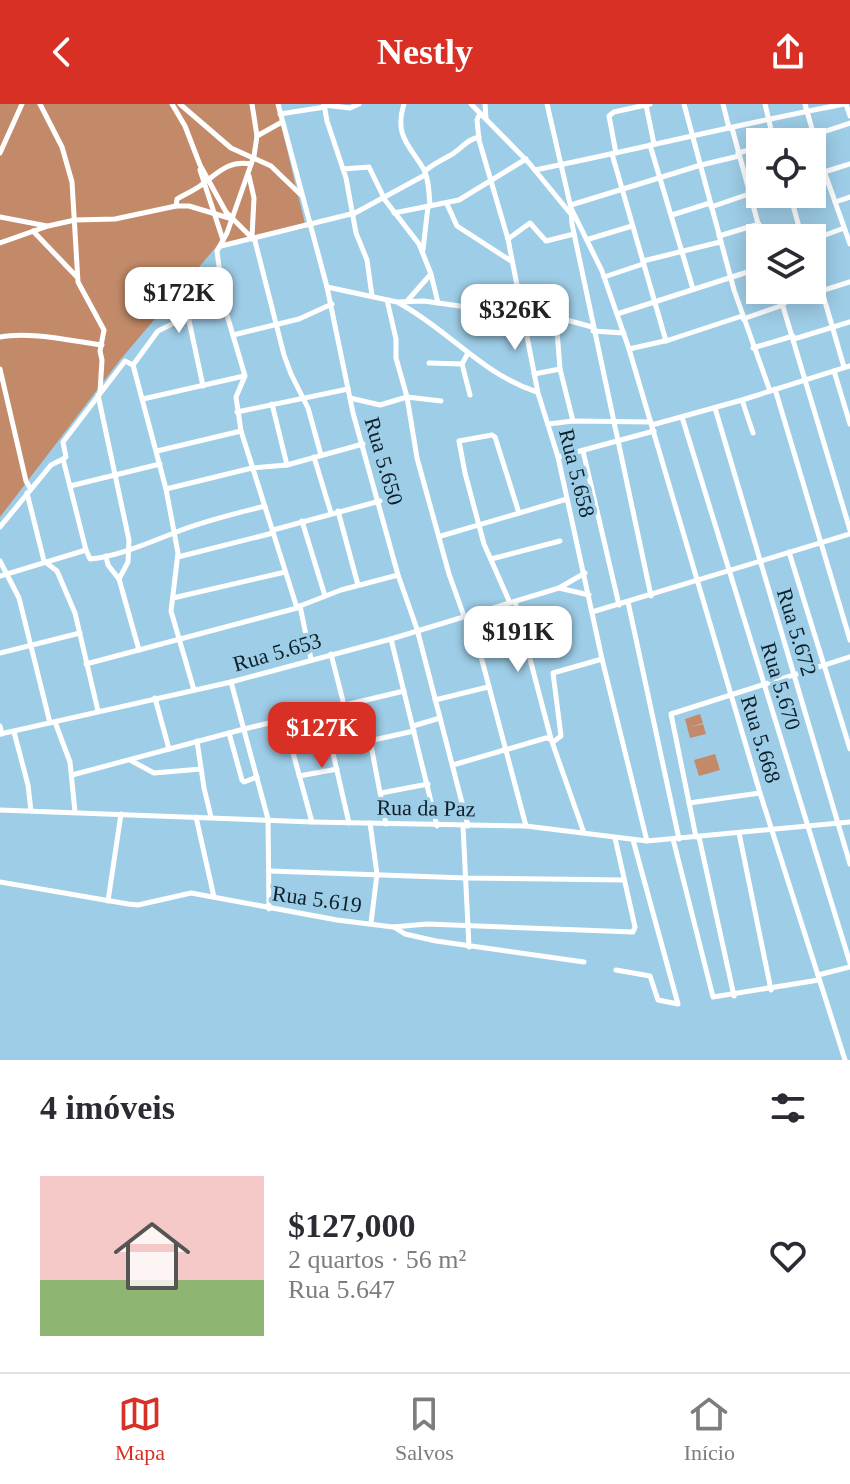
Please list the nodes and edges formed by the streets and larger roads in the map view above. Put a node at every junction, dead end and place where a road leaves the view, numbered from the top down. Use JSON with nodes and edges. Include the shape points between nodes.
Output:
{"nodes":[{"id":1,"x":21,"y":104,"type":"edge"},
{"id":2,"x":40,"y":104,"type":"edge"},
{"id":3,"x":172,"y":104,"type":"edge"},
{"id":4,"x":180,"y":104,"type":"edge"},
{"id":5,"x":260,"y":104,"type":"edge"},
{"id":6,"x":359,"y":104,"type":"edge"},
{"id":7,"x":404,"y":104,"type":"edge"},
{"id":8,"x":471,"y":104,"type":"edge"},
{"id":9,"x":485,"y":104,"type":"edge"},
{"id":10,"x":547,"y":104,"type":"edge"},
{"id":11,"x":684,"y":104,"type":"edge"},
{"id":12,"x":723,"y":104,"type":"edge"},
{"id":13,"x":765,"y":104,"type":"edge"},
{"id":14,"x":845,"y":104,"type":"edge"},
{"id":15,"x":276,"y":105,"type":"edge"},
{"id":16,"x":324,"y":105,"type":"edge"},
{"id":17,"x":645,"y":105,"type":"edge"},
{"id":18,"x":252,"y":107,"type":"edge"},
{"id":19,"x":806,"y":108,"type":"edge"},
{"id":20,"x":480,"y":113,"type":"junction"},
{"id":21,"x":280,"y":114,"type":"junction"},
{"id":22,"x":850,"y":116,"type":"edge"},
{"id":23,"x":486,"y":120,"type":"junction"},
{"id":24,"x":768,"y":120,"type":"junction"},
{"id":25,"x":282,"y":122,"type":"junction"},
{"id":26,"x":850,"y":123,"type":"edge"},
{"id":27,"x":730,"y":128,"type":"junction"},
{"id":28,"x":770,"y":128,"type":"edge"},
{"id":29,"x":812,"y":128,"type":"edge"},
{"id":30,"x":826,"y":131,"type":"edge"},
{"id":31,"x":257,"y":136,"type":"junction"},
{"id":32,"x":693,"y":136,"type":"junction"},
{"id":33,"x":479,"y":137,"type":"junction"},
{"id":34,"x":652,"y":144,"type":"junction"},
{"id":35,"x":1,"y":146,"type":"edge"},
{"id":36,"x":746,"y":152,"type":"edge"},
{"id":37,"x":0,"y":153,"type":"edge"},
{"id":38,"x":614,"y":154,"type":"junction"},
{"id":39,"x":738,"y":155,"type":"junction"},
{"id":40,"x":254,"y":156,"type":"junction"},
{"id":41,"x":526,"y":159,"type":"junction"},
{"id":42,"x":251,"y":164,"type":"junction"},
{"id":43,"x":850,"y":164,"type":"edge"},
{"id":44,"x":561,"y":165,"type":"junction"},
{"id":45,"x":701,"y":165,"type":"junction"},
{"id":46,"x":343,"y":169,"type":"junction"},
{"id":47,"x":535,"y":170,"type":"junction"},
{"id":48,"x":826,"y":170,"type":"edge"},
{"id":49,"x":425,"y":173,"type":"junction"},
{"id":50,"x":249,"y":175,"type":"junction"},
{"id":51,"x":826,"y":176,"type":"edge"},
{"id":52,"x":298,"y":177,"type":"junction"},
{"id":53,"x":661,"y":178,"type":"junction"},
{"id":54,"x":489,"y":180,"type":"junction"},
{"id":55,"x":205,"y":181,"type":"junction"},
{"id":56,"x":290,"y":182,"type":"junction"},
{"id":57,"x":746,"y":183,"type":"edge"},
{"id":58,"x":623,"y":191,"type":"junction"},
{"id":59,"x":746,"y":194,"type":"edge"},
{"id":60,"x":384,"y":197,"type":"junction"},
{"id":61,"x":850,"y":197,"type":"edge"},
{"id":62,"x":303,"y":198,"type":"junction"},
{"id":63,"x":835,"y":202,"type":"junction"},
{"id":64,"x":447,"y":204,"type":"junction"},
{"id":65,"x":711,"y":205,"type":"junction"},
{"id":66,"x":176,"y":206,"type":"junction"},
{"id":67,"x":429,"y":206,"type":"junction"},
{"id":68,"x":571,"y":208,"type":"junction"},
{"id":69,"x":754,"y":208,"type":"edge"},
{"id":70,"x":394,"y":213,"type":"junction"},
{"id":71,"x":351,"y":214,"type":"junction"},
{"id":72,"x":672,"y":215,"type":"junction"},
{"id":73,"x":215,"y":216,"type":"junction"},
{"id":74,"x":0,"y":217,"type":"edge"},
{"id":75,"x":230,"y":218,"type":"junction"},
{"id":76,"x":75,"y":220,"type":"junction"},
{"id":77,"x":759,"y":224,"type":"edge"},
{"id":78,"x":309,"y":225,"type":"junction"},
{"id":79,"x":48,"y":226,"type":"junction"},
{"id":80,"x":632,"y":226,"type":"junction"},
{"id":81,"x":844,"y":228,"type":"junction"},
{"id":82,"x":746,"y":229,"type":"edge"},
{"id":83,"x":33,"y":231,"type":"junction"},
{"id":84,"x":574,"y":234,"type":"junction"},
{"id":85,"x":826,"y":235,"type":"edge"},
{"id":86,"x":254,"y":239,"type":"junction"},
{"id":87,"x":508,"y":239,"type":"junction"},
{"id":88,"x":589,"y":239,"type":"junction"},
{"id":89,"x":720,"y":239,"type":"junction"},
{"id":90,"x":850,"y":242,"type":"edge"},
{"id":91,"x":0,"y":243,"type":"edge"},
{"id":92,"x":220,"y":246,"type":"junction"},
{"id":93,"x":422,"y":251,"type":"junction"},
{"id":94,"x":682,"y":251,"type":"junction"},
{"id":95,"x":512,"y":262,"type":"junction"},
{"id":96,"x":643,"y":263,"type":"junction"},
{"id":97,"x":746,"y":272,"type":"edge"},
{"id":98,"x":431,"y":274,"type":"junction"},
{"id":99,"x":77,"y":276,"type":"junction"},
{"id":100,"x":604,"y":277,"type":"junction"},
{"id":101,"x":730,"y":277,"type":"junction"},
{"id":102,"x":850,"y":282,"type":"edge"},
{"id":103,"x":327,"y":287,"type":"junction"},
{"id":104,"x":693,"y":289,"type":"junction"},
{"id":105,"x":826,"y":289,"type":"edge"},
{"id":106,"x":372,"y":297,"type":"junction"},
{"id":107,"x":387,"y":300,"type":"junction"},
{"id":108,"x":408,"y":300,"type":"junction"},
{"id":109,"x":655,"y":301,"type":"junction"},
{"id":110,"x":224,"y":302,"type":"junction"},
{"id":111,"x":397,"y":302,"type":"junction"},
{"id":112,"x":438,"y":303,"type":"junction"},
{"id":113,"x":332,"y":304,"type":"junction"},
{"id":114,"x":783,"y":304,"type":"joint"},
{"id":115,"x":825,"y":304,"type":"edge"},
{"id":116,"x":520,"y":307,"type":"junction"},
{"id":117,"x":617,"y":314,"type":"junction"},
{"id":118,"x":188,"y":316,"type":"junction"},
{"id":119,"x":556,"y":318,"type":"junction"},
{"id":120,"x":742,"y":318,"type":"junction"},
{"id":121,"x":850,"y":322,"type":"edge"},
{"id":122,"x":278,"y":325,"type":"junction"},
{"id":123,"x":832,"y":327,"type":"junction"},
{"id":124,"x":592,"y":329,"type":"junction"},
{"id":125,"x":624,"y":333,"type":"junction"},
{"id":126,"x":233,"y":335,"type":"junction"},
{"id":127,"x":0,"y":337,"type":"edge"},
{"id":128,"x":793,"y":338,"type":"junction"},
{"id":129,"x":666,"y":341,"type":"junction"},
{"id":130,"x":102,"y":345,"type":"junction"},
{"id":131,"x":753,"y":348,"type":"junction"},
{"id":132,"x":629,"y":349,"type":"junction"},
{"id":133,"x":468,"y":353,"type":"junction"},
{"id":134,"x":429,"y":363,"type":"dead end"},
{"id":135,"x":462,"y":364,"type":"junction"},
{"id":136,"x":133,"y":365,"type":"junction"},
{"id":137,"x":847,"y":367,"type":"edge"},
{"id":138,"x":0,"y":369,"type":"edge"},
{"id":139,"x":560,"y":369,"type":"junction"},
{"id":140,"x":834,"y":371,"type":"junction"},
{"id":141,"x":534,"y":374,"type":"junction"},
{"id":142,"x":245,"y":376,"type":"junction"},
{"id":143,"x":806,"y":379,"type":"junction"},
{"id":144,"x":203,"y":386,"type":"junction"},
{"id":145,"x":348,"y":389,"type":"junction"},
{"id":146,"x":772,"y":390,"type":"junction"},
{"id":147,"x":538,"y":393,"type":"junction"},
{"id":148,"x":99,"y":394,"type":"junction"},
{"id":149,"x":470,"y":395,"type":"dead end"},
{"id":150,"x":407,"y":397,"type":"junction"},
{"id":151,"x":350,"y":398,"type":"junction"},
{"id":152,"x":143,"y":399,"type":"junction"},
{"id":153,"x":304,"y":399,"type":"junction"},
{"id":154,"x":742,"y":400,"type":"junction"},
{"id":155,"x":441,"y":401,"type":"dead end"},
{"id":156,"x":272,"y":404,"type":"junction"},
{"id":157,"x":715,"y":408,"type":"junction"},
{"id":158,"x":237,"y":412,"type":"junction"},
{"id":159,"x":682,"y":417,"type":"junction"},
{"id":160,"x":573,"y":421,"type":"junction"},
{"id":161,"x":613,"y":421,"type":"junction"},
{"id":162,"x":548,"y":424,"type":"junction"},
{"id":163,"x":850,"y":424,"type":"edge"},
{"id":164,"x":652,"y":426,"type":"junction"},
{"id":165,"x":241,"y":431,"type":"junction"},
{"id":166,"x":753,"y":433,"type":"dead end"},
{"id":167,"x":618,"y":442,"type":"junction"},
{"id":168,"x":363,"y":444,"type":"junction"},
{"id":169,"x":157,"y":451,"type":"junction"},
{"id":170,"x":583,"y":451,"type":"junction"},
{"id":171,"x":317,"y":456,"type":"junction"},
{"id":172,"x":558,"y":457,"type":"junction"},
{"id":173,"x":63,"y":459,"type":"junction"},
{"id":174,"x":160,"y":464,"type":"junction"},
{"id":175,"x":287,"y":465,"type":"junction"},
{"id":176,"x":252,"y":468,"type":"junction"},
{"id":177,"x":115,"y":476,"type":"junction"},
{"id":178,"x":70,"y":486,"type":"junction"},
{"id":179,"x":166,"y":489,"type":"junction"},
{"id":180,"x":29,"y":490,"type":"junction"},
{"id":181,"x":567,"y":499,"type":"junction"},
{"id":182,"x":380,"y":501,"type":"junction"},
{"id":183,"x":265,"y":506,"type":"junction"},
{"id":184,"x":334,"y":512,"type":"junction"},
{"id":185,"x":519,"y":513,"type":"junction"},
{"id":186,"x":302,"y":521,"type":"junction"},
{"id":187,"x":479,"y":524,"type":"junction"},
{"id":188,"x":0,"y":527,"type":"edge"},
{"id":189,"x":273,"y":532,"type":"junction"},
{"id":190,"x":850,"y":532,"type":"edge"},
{"id":191,"x":174,"y":533,"type":"junction"},
{"id":192,"x":441,"y":536,"type":"junction"},
{"id":193,"x":560,"y":541,"type":"dead end"},
{"id":194,"x":820,"y":543,"type":"junction"},
{"id":195,"x":128,"y":549,"type":"junction"},
{"id":196,"x":86,"y":550,"type":"junction"},
{"id":197,"x":789,"y":552,"type":"junction"},
{"id":198,"x":106,"y":556,"type":"junction"},
{"id":199,"x":178,"y":557,"type":"junction"},
{"id":200,"x":490,"y":559,"type":"junction"},
{"id":201,"x":0,"y":561,"type":"edge"},
{"id":202,"x":44,"y":561,"type":"junction"},
{"id":203,"x":759,"y":561,"type":"junction"},
{"id":204,"x":730,"y":571,"type":"junction"},
{"id":205,"x":285,"y":572,"type":"junction"},
{"id":206,"x":585,"y":573,"type":"junction"},
{"id":207,"x":2,"y":574,"type":"edge"},
{"id":208,"x":398,"y":575,"type":"junction"},
{"id":209,"x":119,"y":579,"type":"junction"},
{"id":210,"x":699,"y":580,"type":"junction"},
{"id":211,"x":358,"y":585,"type":"junction"},
{"id":212,"x":559,"y":588,"type":"junction"},
{"id":213,"x":589,"y":595,"type":"junction"},
{"id":214,"x":325,"y":596,"type":"junction"},
{"id":215,"x":651,"y":596,"type":"junction"},
{"id":216,"x":173,"y":598,"type":"junction"},
{"id":217,"x":512,"y":602,"type":"junction"},
{"id":218,"x":628,"y":602,"type":"junction"},
{"id":219,"x":619,"y":605,"type":"junction"},
{"id":220,"x":298,"y":607,"type":"junction"},
{"id":221,"x":592,"y":612,"type":"junction"},
{"id":222,"x":467,"y":615,"type":"junction"},
{"id":223,"x":417,"y":629,"type":"junction"},
{"id":224,"x":80,"y":633,"type":"junction"},
{"id":225,"x":178,"y":639,"type":"junction"},
{"id":226,"x":391,"y":639,"type":"junction"},
{"id":227,"x":850,"y":640,"type":"edge"},
{"id":228,"x":32,"y":645,"type":"junction"},
{"id":229,"x":139,"y":650,"type":"junction"},
{"id":230,"x":0,"y":653,"type":"edge"},
{"id":231,"x":331,"y":654,"type":"junction"},
{"id":232,"x":850,"y":657,"type":"edge"},
{"id":233,"x":311,"y":659,"type":"junction"},
{"id":234,"x":602,"y":659,"type":"junction"},
{"id":235,"x":86,"y":664,"type":"junction"},
{"id":236,"x":824,"y":664,"type":"junction"},
{"id":237,"x":793,"y":675,"type":"junction"},
{"id":238,"x":231,"y":682,"type":"junction"},
{"id":239,"x":764,"y":683,"type":"junction"},
{"id":240,"x":488,"y":687,"type":"junction"},
{"id":241,"x":194,"y":690,"type":"junction"},
{"id":242,"x":404,"y":691,"type":"junction"},
{"id":243,"x":731,"y":695,"type":"junction"},
{"id":244,"x":155,"y":698,"type":"junction"},
{"id":245,"x":435,"y":700,"type":"junction"},
{"id":246,"x":344,"y":705,"type":"junction"},
{"id":247,"x":323,"y":710,"type":"junction"},
{"id":248,"x":98,"y":711,"type":"junction"},
{"id":249,"x":440,"y":718,"type":"junction"},
{"id":250,"x":284,"y":720,"type":"junction"},
{"id":251,"x":52,"y":722,"type":"junction"},
{"id":252,"x":0,"y":726,"type":"edge"},
{"id":253,"x":413,"y":728,"type":"junction"},
{"id":254,"x":244,"y":729,"type":"junction"},
{"id":255,"x":14,"y":732,"type":"junction"},
{"id":256,"x":229,"y":733,"type":"junction"},
{"id":257,"x":1,"y":734,"type":"edge"},
{"id":258,"x":370,"y":740,"type":"junction"},
{"id":259,"x":550,"y":740,"type":"junction"},
{"id":260,"x":197,"y":741,"type":"junction"},
{"id":261,"x":169,"y":749,"type":"junction"},
{"id":262,"x":333,"y":749,"type":"junction"},
{"id":263,"x":850,"y":749,"type":"edge"},
{"id":264,"x":507,"y":751,"type":"junction"},
{"id":265,"x":130,"y":760,"type":"junction"},
{"id":266,"x":453,"y":765,"type":"junction"},
{"id":267,"x":201,"y":769,"type":"junction"},
{"id":268,"x":337,"y":769,"type":"junction"},
{"id":269,"x":72,"y":775,"type":"junction"},
{"id":270,"x":299,"y":776,"type":"junction"},
{"id":271,"x":257,"y":777,"type":"junction"},
{"id":272,"x":428,"y":784,"type":"junction"},
{"id":273,"x":381,"y":793,"type":"junction"},
{"id":274,"x":760,"y":793,"type":"junction"},
{"id":275,"x":689,"y":803,"type":"junction"},
{"id":276,"x":0,"y":810,"type":"edge"},
{"id":277,"x":31,"y":811,"type":"junction"},
{"id":278,"x":75,"y":812,"type":"junction"},
{"id":279,"x":121,"y":814,"type":"junction"},
{"id":280,"x":196,"y":817,"type":"junction"},
{"id":281,"x":211,"y":817,"type":"junction"},
{"id":282,"x":268,"y":819,"type":"junction"},
{"id":283,"x":312,"y":822,"type":"junction"},
{"id":284,"x":850,"y":822,"type":"edge"},
{"id":285,"x":349,"y":823,"type":"junction"},
{"id":286,"x":370,"y":823,"type":"junction"},
{"id":287,"x":838,"y":823,"type":"junction"},
{"id":288,"x":386,"y":824,"type":"junction"},
{"id":289,"x":437,"y":826,"type":"junction"},
{"id":290,"x":466,"y":826,"type":"junction"},
{"id":291,"x":526,"y":826,"type":"junction"},
{"id":292,"x":807,"y":827,"type":"junction"},
{"id":293,"x":772,"y":829,"type":"junction"},
{"id":294,"x":584,"y":833,"type":"junction"},
{"id":295,"x":739,"y":833,"type":"junction"},
{"id":296,"x":697,"y":837,"type":"junction"},
{"id":297,"x":615,"y":838,"type":"junction"},
{"id":298,"x":676,"y":839,"type":"junction"},
{"id":299,"x":633,"y":840,"type":"junction"},
{"id":300,"x":647,"y":841,"type":"junction"},
{"id":301,"x":850,"y":864,"type":"edge"},
{"id":302,"x":270,"y":871,"type":"junction"},
{"id":303,"x":377,"y":874,"type":"junction"},
{"id":304,"x":466,"y":878,"type":"junction"},
{"id":305,"x":624,"y":880,"type":"junction"},
{"id":306,"x":0,"y":882,"type":"edge"},
{"id":307,"x":214,"y":897,"type":"junction"},
{"id":308,"x":108,"y":901,"type":"junction"},
{"id":309,"x":269,"y":909,"type":"junction"},
{"id":310,"x":371,"y":923,"type":"junction"},
{"id":311,"x":468,"y":925,"type":"junction"},
{"id":312,"x":393,"y":927,"type":"junction"},
{"id":313,"x":469,"y":947,"type":"junction"},
{"id":314,"x":584,"y":962,"type":"dead end"},
{"id":315,"x":850,"y":965,"type":"edge"},
{"id":316,"x":616,"y":970,"type":"dead end"},
{"id":317,"x":819,"y":977,"type":"junction"},
{"id":318,"x":771,"y":990,"type":"junction"},
{"id":319,"x":734,"y":996,"type":"junction"},
{"id":320,"x":845,"y":1060,"type":"edge"}],
"edges":[{"from":1,"to":35,"type":"street"},
{"from":2,"to":76,"type":"street","via":[[65,156]]},
{"from":3,"to":55,"type":"street"},
{"from":4,"to":40,"type":"street","via":[[221,141]]},
{"from":5,"to":18,"type":"street"},
{"from":6,"to":16,"type":"street"},
{"from":7,"to":49,"type":"street","via":[[404,140]]},
{"from":8,"to":20,"type":"street"},
{"from":9,"to":23,"type":"street"},
{"from":10,"to":44,"type":"street"},
{"from":11,"to":32,"type":"street"},
{"from":12,"to":27,"type":"street"},
{"from":13,"to":24,"type":"street"},
{"from":14,"to":19,"type":"street"},
{"from":14,"to":22,"type":"street"},
{"from":15,"to":21,"type":"street","name":"Rua 5.650"},
{"from":16,"to":21,"type":"street"},
{"from":16,"to":46,"type":"street"},
{"from":17,"to":34,"type":"street"},
{"from":17,"to":38,"type":"street","via":[[609,116]]},
{"from":18,"to":31,"type":"street"},
{"from":19,"to":24,"type":"street"},
{"from":19,"to":29,"type":"street"},
{"from":20,"to":23,"type":"street"},
{"from":20,"to":33,"type":"street","name":"Rua 5.658"},
{"from":21,"to":25,"type":"street","name":"Rua 5.650"},
{"from":23,"to":41,"type":"street"},
{"from":24,"to":27,"type":"street"},
{"from":24,"to":28,"type":"street"},
{"from":25,"to":31,"type":"street"},
{"from":25,"to":52,"type":"street","name":"Rua 5.650"},
{"from":26,"to":30,"type":"street"},
{"from":27,"to":32,"type":"street"},
{"from":27,"to":39,"type":"street"},
{"from":31,"to":40,"type":"street"},
{"from":32,"to":34,"type":"street"},
{"from":32,"to":45,"type":"street"},
{"from":33,"to":49,"type":"street"},
{"from":33,"to":54,"type":"street","name":"Rua 5.658"},
{"from":34,"to":38,"type":"street"},
{"from":34,"to":53,"type":"street"},
{"from":35,"to":37,"type":"street"},
{"from":36,"to":39,"type":"street"},
{"from":38,"to":44,"type":"street"},
{"from":38,"to":58,"type":"street"},
{"from":39,"to":45,"type":"street"},
{"from":39,"to":57,"type":"street"},
{"from":40,"to":42,"type":"street"},
{"from":40,"to":56,"type":"street"},
{"from":41,"to":47,"type":"street"},
{"from":41,"to":54,"type":"street"},
{"from":42,"to":50,"type":"street"},
{"from":42,"to":55,"type":"street","via":[[222,168]]},
{"from":43,"to":48,"type":"street"},
{"from":44,"to":47,"type":"street"},
{"from":44,"to":68,"type":"street"},
{"from":45,"to":53,"type":"street"},
{"from":45,"to":65,"type":"street"},
{"from":46,"to":60,"type":"street","via":[[368,166]]},
{"from":46,"to":71,"type":"street"},
{"from":47,"to":68,"type":"street"},
{"from":49,"to":60,"type":"street"},
{"from":49,"to":67,"type":"street"},
{"from":50,"to":75,"type":"street"},
{"from":50,"to":86,"type":"street"},
{"from":51,"to":63,"type":"street"},
{"from":52,"to":56,"type":"street"},
{"from":52,"to":62,"type":"street","name":"Rua 5.650"},
{"from":53,"to":58,"type":"street"},
{"from":53,"to":72,"type":"street"},
{"from":54,"to":64,"type":"street"},
{"from":54,"to":87,"type":"street","name":"Rua 5.658"},
{"from":55,"to":66,"type":"street","via":[[181,196]]},
{"from":55,"to":73,"type":"street"},
{"from":55,"to":75,"type":"street"},
{"from":56,"to":62,"type":"street"},
{"from":58,"to":68,"type":"street"},
{"from":58,"to":80,"type":"street"},
{"from":59,"to":65,"type":"street"},
{"from":60,"to":70,"type":"street"},
{"from":60,"to":71,"type":"street"},
{"from":61,"to":63,"type":"street"},
{"from":62,"to":78,"type":"street","name":"Rua 5.650"},
{"from":63,"to":81,"type":"street"},
{"from":64,"to":67,"type":"street"},
{"from":64,"to":95,"type":"street","via":[[457,226]]},
{"from":65,"to":72,"type":"street"},
{"from":65,"to":89,"type":"street"},
{"from":66,"to":73,"type":"street"},
{"from":66,"to":76,"type":"street","via":[[115,219]]},
{"from":67,"to":70,"type":"street"},
{"from":67,"to":93,"type":"street"},
{"from":68,"to":84,"type":"street"},
{"from":68,"to":88,"type":"street","name":"Rua 5.668"},
{"from":69,"to":77,"type":"street"},
{"from":70,"to":93,"type":"street"},
{"from":71,"to":78,"type":"street"},
{"from":71,"to":106,"type":"street","via":[[367,260]]},
{"from":72,"to":94,"type":"street"},
{"from":73,"to":75,"type":"street"},
{"from":73,"to":92,"type":"street"},
{"from":74,"to":79,"type":"street"},
{"from":75,"to":86,"type":"street"},
{"from":75,"to":92,"type":"street"},
{"from":76,"to":79,"type":"street"},
{"from":76,"to":99,"type":"street"},
{"from":78,"to":86,"type":"street"},
{"from":78,"to":103,"type":"street","name":"Rua 5.650"},
{"from":79,"to":83,"type":"street"},
{"from":80,"to":88,"type":"street"},
{"from":80,"to":96,"type":"street"},
{"from":81,"to":85,"type":"street"},
{"from":81,"to":90,"type":"street"},
{"from":82,"to":89,"type":"street"},
{"from":83,"to":91,"type":"street"},
{"from":83,"to":99,"type":"street"},
{"from":84,"to":87,"type":"street","via":[[546,241],[530,223]]},
{"from":84,"to":124,"type":"street"},
{"from":86,"to":92,"type":"street"},
{"from":86,"to":122,"type":"street"},
{"from":87,"to":95,"type":"street","name":"Rua 5.658"},
{"from":88,"to":100,"type":"street","name":"Rua 5.668"},
{"from":89,"to":94,"type":"street"},
{"from":89,"to":101,"type":"street"},
{"from":92,"to":110,"type":"street"},
{"from":93,"to":98,"type":"street"},
{"from":94,"to":96,"type":"street"},
{"from":94,"to":104,"type":"street"},
{"from":95,"to":116,"type":"street","name":"Rua 5.658"},
{"from":96,"to":100,"type":"street"},
{"from":96,"to":109,"type":"street"},
{"from":97,"to":101,"type":"street"},
{"from":98,"to":108,"type":"street"},
{"from":98,"to":112,"type":"street"},
{"from":99,"to":130,"type":"street","via":[[101,322]]},
{"from":100,"to":117,"type":"street","name":"Rua 5.668"},
{"from":101,"to":104,"type":"street"},
{"from":101,"to":120,"type":"street"},
{"from":102,"to":105,"type":"street"},
{"from":103,"to":106,"type":"street"},
{"from":103,"to":113,"type":"street","name":"Rua 5.650"},
{"from":104,"to":109,"type":"street"},
{"from":106,"to":107,"type":"street"},
{"from":107,"to":111,"type":"street"},
{"from":107,"to":150,"type":"street"},
{"from":108,"to":111,"type":"street"},
{"from":108,"to":112,"type":"street"},
{"from":109,"to":117,"type":"street"},
{"from":109,"to":129,"type":"street"},
{"from":110,"to":118,"type":"street"},
{"from":110,"to":126,"type":"street"},
{"from":111,"to":133,"type":"street"},
{"from":112,"to":116,"type":"street","via":[[495,311]]},
{"from":113,"to":122,"type":"street"},
{"from":113,"to":145,"type":"street","name":"Rua 5.650"},
{"from":114,"to":120,"type":"street"},
{"from":114,"to":128,"type":"street"},
{"from":115,"to":123,"type":"street"},
{"from":116,"to":119,"type":"street"},
{"from":116,"to":141,"type":"street","name":"Rua 5.658"},
{"from":117,"to":125,"type":"street","name":"Rua 5.668"},
{"from":118,"to":136,"type":"street","via":[[158,331]]},
{"from":118,"to":144,"type":"street"},
{"from":119,"to":124,"type":"street"},
{"from":119,"to":139,"type":"street"},
{"from":120,"to":129,"type":"street"},
{"from":120,"to":131,"type":"street"},
{"from":121,"to":123,"type":"street"},
{"from":122,"to":126,"type":"street"},
{"from":122,"to":153,"type":"street"},
{"from":123,"to":128,"type":"street"},
{"from":123,"to":137,"type":"street"},
{"from":124,"to":125,"type":"street"},
{"from":124,"to":161,"type":"street"},
{"from":125,"to":132,"type":"street","name":"Rua 5.668"},
{"from":126,"to":142,"type":"street"},
{"from":127,"to":130,"type":"street"},
{"from":128,"to":131,"type":"street"},
{"from":128,"to":143,"type":"street"},
{"from":129,"to":132,"type":"street"},
{"from":130,"to":148,"type":"street"},
{"from":131,"to":146,"type":"street"},
{"from":132,"to":164,"type":"street","name":"Rua 5.668"},
{"from":133,"to":135,"type":"street"},
{"from":133,"to":147,"type":"street","via":[[512,384]]},
{"from":134,"to":135,"type":"street"},
{"from":135,"to":149,"type":"street"},
{"from":136,"to":148,"type":"street","via":[[124,361]]},
{"from":136,"to":152,"type":"street"},
{"from":137,"to":140,"type":"street"},
{"from":138,"to":180,"type":"street"},
{"from":139,"to":141,"type":"street"},
{"from":139,"to":160,"type":"street"},
{"from":140,"to":143,"type":"street"},
{"from":140,"to":163,"type":"street"},
{"from":141,"to":147,"type":"street","name":"Rua 5.658"},
{"from":142,"to":144,"type":"street"},
{"from":142,"to":158,"type":"street","via":[[236,397]]},
{"from":143,"to":146,"type":"street"},
{"from":143,"to":190,"type":"street"},
{"from":144,"to":152,"type":"street"},
{"from":145,"to":151,"type":"street","name":"Rua 5.650"},
{"from":145,"to":153,"type":"street"},
{"from":146,"to":154,"type":"street"},
{"from":146,"to":194,"type":"street"},
{"from":147,"to":162,"type":"street","name":"Rua 5.658"},
{"from":148,"to":173,"type":"street","via":[[64,441]]},
{"from":148,"to":177,"type":"street"},
{"from":150,"to":151,"type":"street","via":[[380,405]]},
{"from":150,"to":155,"type":"street"},
{"from":150,"to":192,"type":"street","via":[[417,458]]},
{"from":151,"to":168,"type":"street","name":"Rua 5.650"},
{"from":152,"to":169,"type":"street"},
{"from":153,"to":156,"type":"street"},
{"from":153,"to":171,"type":"street"},
{"from":154,"to":157,"type":"street"},
{"from":154,"to":166,"type":"street"},
{"from":156,"to":158,"type":"street"},
{"from":156,"to":175,"type":"street"},
{"from":157,"to":159,"type":"street"},
{"from":157,"to":203,"type":"street","name":"Rua 5.672"},
{"from":158,"to":165,"type":"street"},
{"from":159,"to":164,"type":"street"},
{"from":159,"to":204,"type":"street","name":"Rua 5.670"},
{"from":160,"to":161,"type":"street"},
{"from":160,"to":162,"type":"street"},
{"from":161,"to":164,"type":"street"},
{"from":161,"to":167,"type":"street"},
{"from":162,"to":172,"type":"street","name":"Rua 5.658"},
{"from":164,"to":167,"type":"street"},
{"from":164,"to":210,"type":"street","name":"Rua 5.668"},
{"from":165,"to":169,"type":"street"},
{"from":165,"to":176,"type":"street"},
{"from":167,"to":170,"type":"street"},
{"from":167,"to":215,"type":"street"},
{"from":168,"to":171,"type":"street"},
{"from":168,"to":182,"type":"street","name":"Rua 5.650"},
{"from":169,"to":174,"type":"street"},
{"from":170,"to":172,"type":"street"},
{"from":170,"to":219,"type":"street"},
{"from":171,"to":175,"type":"street"},
{"from":171,"to":184,"type":"street"},
{"from":172,"to":181,"type":"street","name":"Rua 5.658"},
{"from":173,"to":178,"type":"street"},
{"from":173,"to":180,"type":"street"},
{"from":174,"to":177,"type":"street"},
{"from":174,"to":179,"type":"street"},
{"from":175,"to":176,"type":"street"},
{"from":176,"to":179,"type":"street"},
{"from":176,"to":183,"type":"street"},
{"from":177,"to":178,"type":"street"},
{"from":177,"to":195,"type":"street"},
{"from":178,"to":196,"type":"street"},
{"from":179,"to":191,"type":"street"},
{"from":180,"to":188,"type":"street"},
{"from":180,"to":202,"type":"street"},
{"from":181,"to":185,"type":"street"},
{"from":181,"to":206,"type":"street","name":"Rua 5.658"},
{"from":182,"to":184,"type":"street"},
{"from":182,"to":208,"type":"street","name":"Rua 5.650"},
{"from":183,"to":189,"type":"street"},
{"from":183,"to":191,"type":"street"},
{"from":184,"to":186,"type":"street"},
{"from":184,"to":211,"type":"street"},
{"from":185,"to":187,"type":"street"},
{"from":185,"to":187,"type":"street","via":[[495,437],[461,440]]},
{"from":186,"to":189,"type":"street"},
{"from":186,"to":214,"type":"street"},
{"from":187,"to":192,"type":"street"},
{"from":187,"to":200,"type":"street"},
{"from":189,"to":199,"type":"street"},
{"from":189,"to":205,"type":"street"},
{"from":190,"to":194,"type":"street"},
{"from":191,"to":195,"type":"street"},
{"from":191,"to":199,"type":"street"},
{"from":192,"to":222,"type":"street","via":[[449,574]]},
{"from":193,"to":200,"type":"street"},
{"from":194,"to":197,"type":"street"},
{"from":194,"to":227,"type":"street"},
{"from":195,"to":198,"type":"street"},
{"from":195,"to":209,"type":"street"},
{"from":196,"to":198,"type":"street","via":[[90,559]]},
{"from":196,"to":202,"type":"street"},
{"from":197,"to":203,"type":"street"},
{"from":197,"to":236,"type":"street"},
{"from":198,"to":209,"type":"street"},
{"from":199,"to":216,"type":"street"},
{"from":200,"to":217,"type":"street"},
{"from":201,"to":207,"type":"street"},
{"from":202,"to":207,"type":"street"},
{"from":202,"to":224,"type":"street","via":[[59,576]]},
{"from":203,"to":204,"type":"street"},
{"from":203,"to":237,"type":"street","name":"Rua 5.672"},
{"from":204,"to":210,"type":"street"},
{"from":204,"to":239,"type":"street","name":"Rua 5.670"},
{"from":205,"to":216,"type":"street"},
{"from":205,"to":220,"type":"street"},
{"from":206,"to":212,"type":"street","name":"Rua 5.653"},
{"from":206,"to":213,"type":"street","name":"Rua 5.658"},
{"from":207,"to":228,"type":"street","via":[[19,598]]},
{"from":208,"to":211,"type":"street"},
{"from":208,"to":223,"type":"street","name":"Rua 5.650"},
{"from":209,"to":229,"type":"street"},
{"from":210,"to":215,"type":"street"},
{"from":210,"to":243,"type":"street","name":"Rua 5.668"},
{"from":211,"to":214,"type":"street"},
{"from":212,"to":213,"type":"street"},
{"from":212,"to":217,"type":"street","name":"Rua 5.653"},
{"from":213,"to":221,"type":"street","name":"Rua 5.658"},
{"from":214,"to":220,"type":"street"},
{"from":215,"to":218,"type":"street"},
{"from":216,"to":225,"type":"street"},
{"from":217,"to":222,"type":"street","name":"Rua 5.653"},
{"from":217,"to":259,"type":"street"},
{"from":218,"to":219,"type":"street"},
{"from":218,"to":298,"type":"street"},
{"from":219,"to":221,"type":"street"},
{"from":220,"to":225,"type":"street"},
{"from":220,"to":233,"type":"street"},
{"from":221,"to":234,"type":"street","name":"Rua 5.658"},
{"from":222,"to":223,"type":"street","name":"Rua 5.653"},
{"from":222,"to":240,"type":"street"},
{"from":223,"to":226,"type":"street","name":"Rua 5.653"},
{"from":223,"to":245,"type":"street","name":"Rua 5.650"},
{"from":224,"to":228,"type":"street"},
{"from":224,"to":235,"type":"street"},
{"from":225,"to":229,"type":"street"},
{"from":225,"to":241,"type":"street"},
{"from":226,"to":231,"type":"street","name":"Rua 5.653"},
{"from":226,"to":242,"type":"street"},
{"from":228,"to":230,"type":"street"},
{"from":228,"to":251,"type":"street"},
{"from":229,"to":235,"type":"street"},
{"from":231,"to":233,"type":"street","name":"Rua 5.653"},
{"from":231,"to":246,"type":"street"},
{"from":232,"to":236,"type":"street"},
{"from":233,"to":238,"type":"street","name":"Rua 5.653"},
{"from":234,"to":259,"type":"street","via":[[554,672],[561,736]]},
{"from":234,"to":300,"type":"street","name":"Rua 5.658"},
{"from":235,"to":248,"type":"street"},
{"from":236,"to":237,"type":"street"},
{"from":236,"to":263,"type":"street"},
{"from":237,"to":239,"type":"street"},
{"from":237,"to":287,"type":"street","name":"Rua 5.672"},
{"from":238,"to":241,"type":"street","name":"Rua 5.653"},
{"from":238,"to":254,"type":"street"},
{"from":239,"to":243,"type":"street"},
{"from":239,"to":292,"type":"street","name":"Rua 5.670"},
{"from":240,"to":245,"type":"street"},
{"from":240,"to":264,"type":"street"},
{"from":241,"to":244,"type":"street","name":"Rua 5.653"},
{"from":242,"to":246,"type":"street"},
{"from":242,"to":253,"type":"street"},
{"from":243,"to":274,"type":"street","name":"Rua 5.668"},
{"from":243,"to":275,"type":"street","via":[[672,712]]},
{"from":244,"to":248,"type":"street","name":"Rua 5.653"},
{"from":244,"to":261,"type":"street"},
{"from":245,"to":249,"type":"street","name":"Rua 5.650"},
{"from":246,"to":247,"type":"street"},
{"from":247,"to":250,"type":"street"},
{"from":247,"to":262,"type":"street"},
{"from":248,"to":251,"type":"street","name":"Rua 5.653"},
{"from":249,"to":253,"type":"street"},
{"from":249,"to":266,"type":"street","name":"Rua 5.650"},
{"from":250,"to":254,"type":"street"},
{"from":250,"to":270,"type":"street"},
{"from":251,"to":255,"type":"street","name":"Rua 5.653"},
{"from":251,"to":269,"type":"street"},
{"from":252,"to":257,"type":"street"},
{"from":253,"to":258,"type":"street"},
{"from":253,"to":272,"type":"street"},
{"from":254,"to":256,"type":"street"},
{"from":254,"to":271,"type":"street"},
{"from":255,"to":257,"type":"street","name":"Rua 5.653"},
{"from":255,"to":277,"type":"street"},
{"from":256,"to":260,"type":"street"},
{"from":256,"to":271,"type":"street","via":[[243,781]]},
{"from":258,"to":262,"type":"street"},
{"from":258,"to":273,"type":"street"},
{"from":259,"to":264,"type":"street"},
{"from":259,"to":294,"type":"street"},
{"from":260,"to":261,"type":"street"},
{"from":260,"to":267,"type":"street"},
{"from":261,"to":265,"type":"street"},
{"from":262,"to":268,"type":"street"},
{"from":264,"to":266,"type":"street"},
{"from":264,"to":291,"type":"street"},
{"from":265,"to":267,"type":"street","via":[[154,773]]},
{"from":265,"to":269,"type":"street"},
{"from":266,"to":290,"type":"street","name":"Rua 5.650"},
{"from":267,"to":281,"type":"street"},
{"from":268,"to":270,"type":"street"},
{"from":268,"to":285,"type":"street"},
{"from":269,"to":278,"type":"street"},
{"from":270,"to":283,"type":"street"},
{"from":271,"to":282,"type":"street"},
{"from":272,"to":273,"type":"street"},
{"from":272,"to":289,"type":"street"},
{"from":273,"to":288,"type":"street"},
{"from":274,"to":275,"type":"street"},
{"from":274,"to":293,"type":"street","name":"Rua 5.668"},
{"from":275,"to":296,"type":"street"},
{"from":276,"to":277,"type":"street","name":"Rua da Paz"},
{"from":277,"to":278,"type":"street","name":"Rua da Paz"},
{"from":278,"to":279,"type":"street","name":"Rua da Paz"},
{"from":279,"to":280,"type":"street","name":"Rua da Paz"},
{"from":279,"to":308,"type":"street"},
{"from":280,"to":281,"type":"street","name":"Rua da Paz"},
{"from":280,"to":307,"type":"street"},
{"from":281,"to":282,"type":"street","name":"Rua da Paz"},
{"from":282,"to":283,"type":"street","name":"Rua da Paz"},
{"from":282,"to":302,"type":"street"},
{"from":283,"to":285,"type":"street","name":"Rua da Paz"},
{"from":284,"to":287,"type":"street","name":"Rua da Paz"},
{"from":285,"to":286,"type":"street","name":"Rua da Paz"},
{"from":286,"to":288,"type":"street","name":"Rua da Paz"},
{"from":286,"to":303,"type":"street"},
{"from":287,"to":292,"type":"street","name":"Rua da Paz"},
{"from":287,"to":301,"type":"street","name":"Rua 5.672"},
{"from":288,"to":289,"type":"street","name":"Rua da Paz"},
{"from":289,"to":290,"type":"street","name":"Rua da Paz"},
{"from":290,"to":291,"type":"street","name":"Rua da Paz"},
{"from":290,"to":304,"type":"street","name":"Rua 5.650"},
{"from":291,"to":294,"type":"street","name":"Rua da Paz"},
{"from":292,"to":293,"type":"street","name":"Rua da Paz"},
{"from":292,"to":315,"type":"street","name":"Rua 5.670"},
{"from":293,"to":295,"type":"street","name":"Rua da Paz"},
{"from":293,"to":317,"type":"street","name":"Rua 5.668"},
{"from":294,"to":297,"type":"street","name":"Rua da Paz"},
{"from":295,"to":296,"type":"street","name":"Rua da Paz"},
{"from":295,"to":318,"type":"street"},
{"from":296,"to":298,"type":"street","name":"Rua da Paz"},
{"from":296,"to":319,"type":"street"},
{"from":297,"to":299,"type":"street","name":"Rua da Paz"},
{"from":297,"to":305,"type":"street"},
{"from":298,"to":300,"type":"street","name":"Rua da Paz"},
{"from":298,"to":319,"type":"street","via":[[711,994],[715,999]]},
{"from":299,"to":300,"type":"street","name":"Rua da Paz"},
{"from":299,"to":316,"type":"street","via":[[678,1004],[658,1000],[650,976]]},
{"from":302,"to":303,"type":"street"},
{"from":302,"to":309,"type":"street"},
{"from":303,"to":304,"type":"street"},
{"from":303,"to":310,"type":"street"},
{"from":304,"to":305,"type":"street"},
{"from":304,"to":311,"type":"street","name":"Rua 5.650"},
{"from":305,"to":311,"type":"street","name":"Rua 5.619","via":[[633,932]]},
{"from":306,"to":308,"type":"street","name":"Rua 5.619"},
{"from":307,"to":308,"type":"street","name":"Rua 5.619","via":[[191,893],[138,905]]},
{"from":307,"to":309,"type":"street","name":"Rua 5.619"},
{"from":309,"to":310,"type":"street","name":"Rua 5.619"},
{"from":310,"to":312,"type":"street","name":"Rua 5.619"},
{"from":311,"to":312,"type":"street","name":"Rua 5.619"},
{"from":311,"to":313,"type":"street","name":"Rua 5.650"},
{"from":312,"to":313,"type":"street"},
{"from":313,"to":314,"type":"street"},
{"from":315,"to":317,"type":"street"},
{"from":317,"to":318,"type":"street"},
{"from":317,"to":320,"type":"street","name":"Rua 5.668"},
{"from":318,"to":319,"type":"street"}]}
